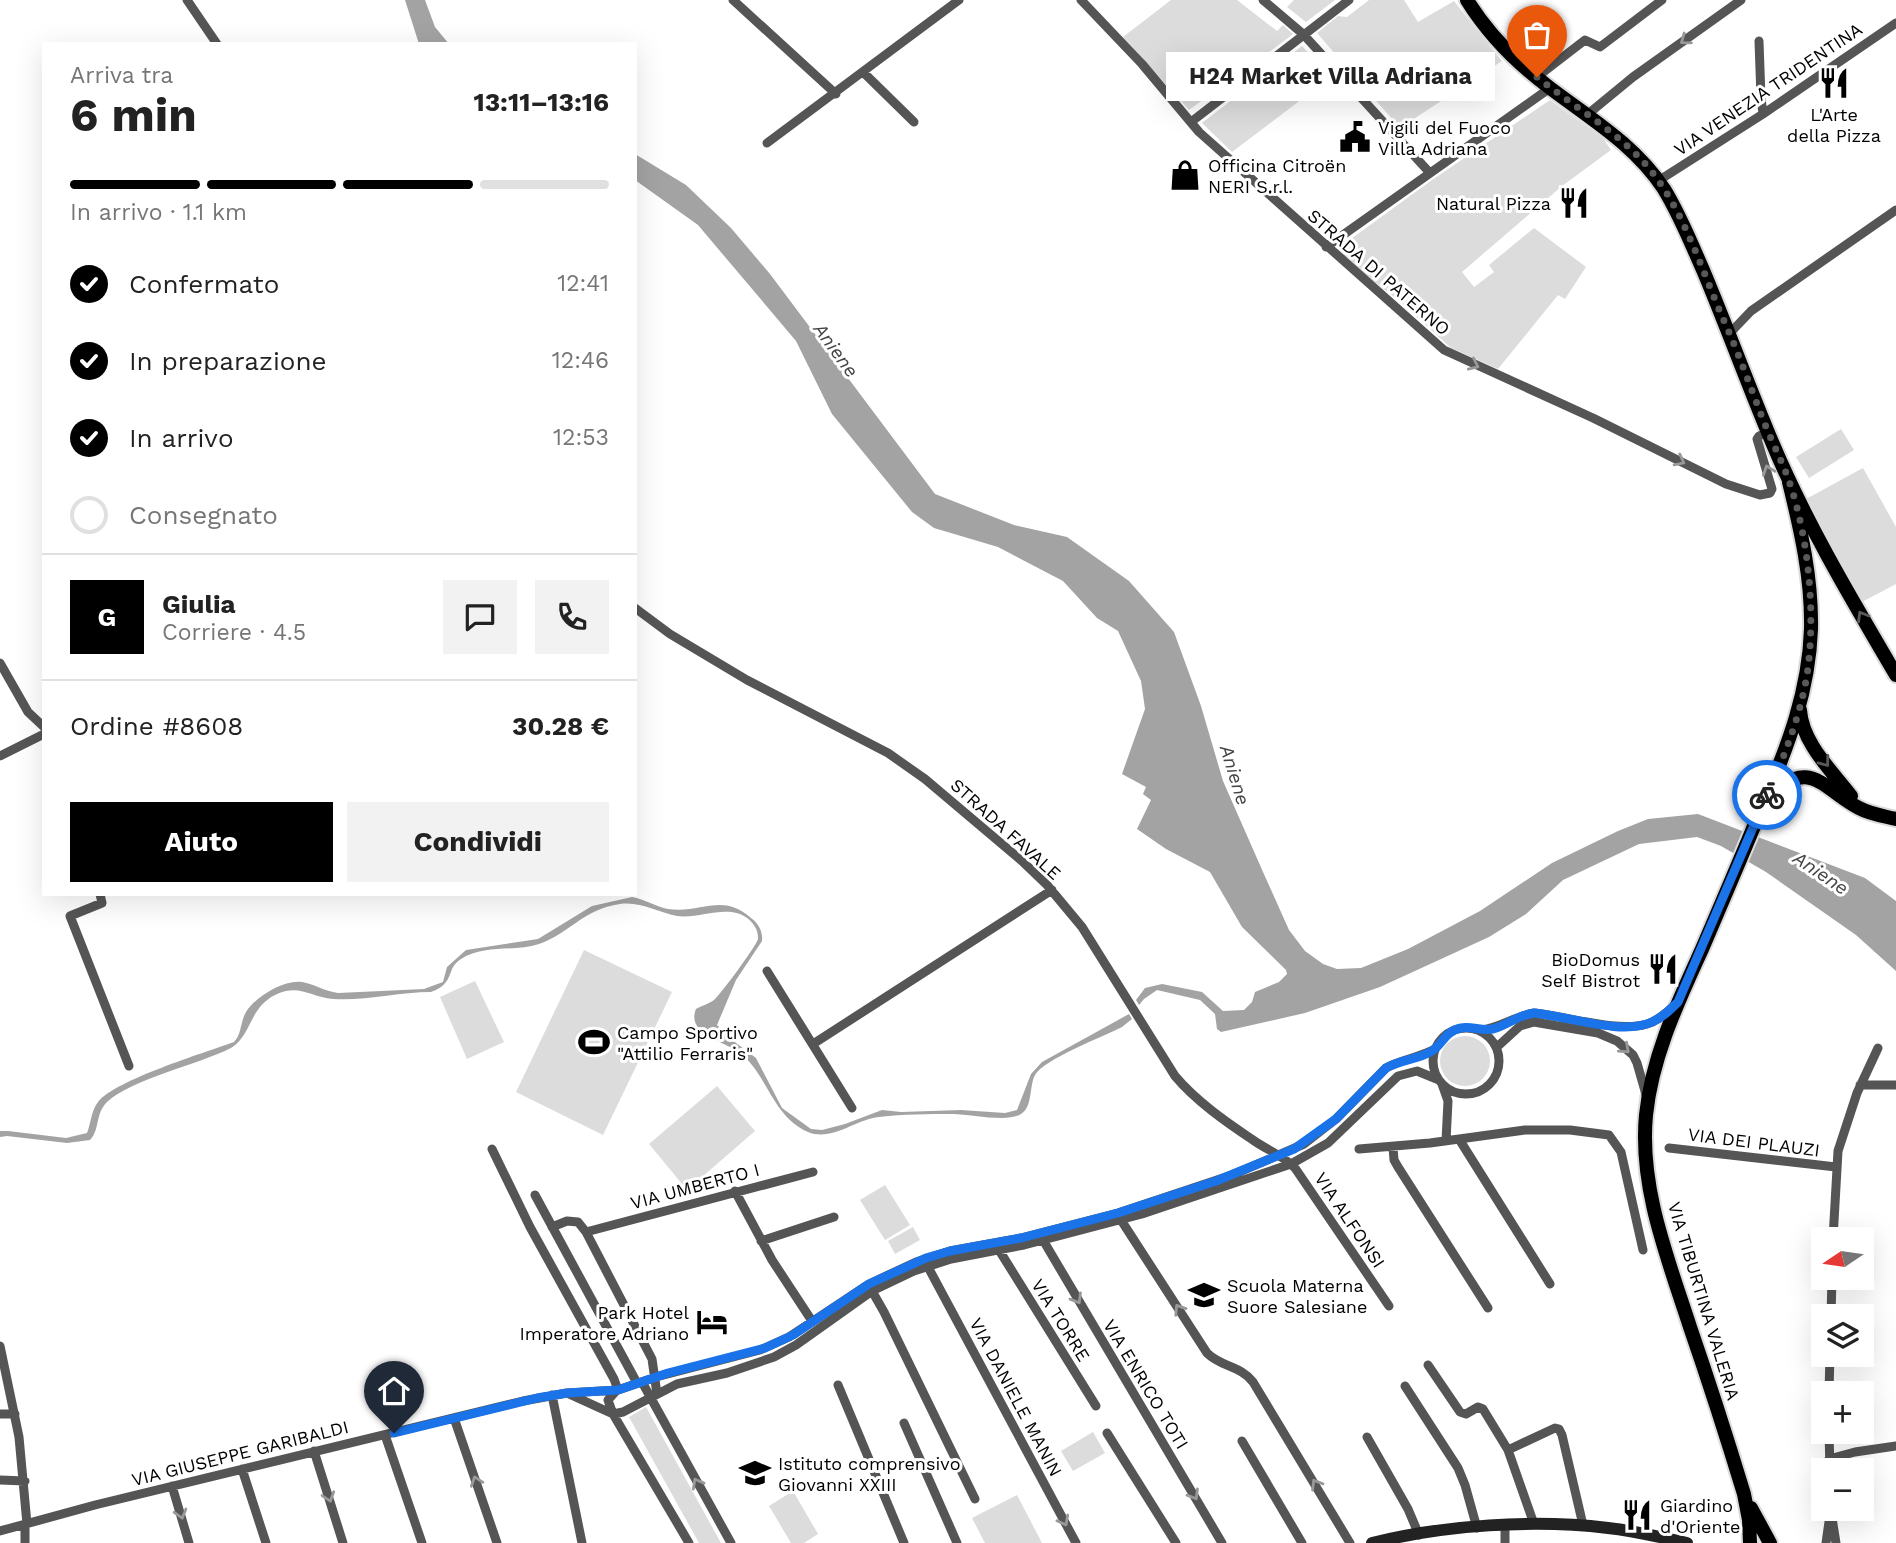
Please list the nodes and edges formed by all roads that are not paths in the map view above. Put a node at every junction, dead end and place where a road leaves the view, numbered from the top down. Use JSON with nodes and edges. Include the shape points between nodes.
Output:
{"nodes":[{"id":1,"x":187,"y":0,"type":"edge"},
{"id":2,"x":733,"y":0,"type":"edge"},
{"id":3,"x":960,"y":0,"type":"edge"},
{"id":4,"x":1264,"y":0,"type":"edge"},
{"id":5,"x":1349,"y":0,"type":"edge"},
{"id":6,"x":1467,"y":0,"type":"edge"},
{"id":7,"x":1662,"y":0,"type":"edge"},
{"id":8,"x":1741,"y":0,"type":"edge"},
{"id":9,"x":1086,"y":1,"type":"edge"},
{"id":10,"x":1896,"y":23,"type":"edge"},
{"id":11,"x":1303,"y":34,"type":"junction"},
{"id":12,"x":1759,"y":41,"type":"dead end"},
{"id":13,"x":216,"y":42,"type":"edge"},
{"id":14,"x":864,"y":73,"type":"junction"},
{"id":15,"x":1537,"y":77,"type":"junction"},
{"id":16,"x":1550,"y":88,"type":"junction"},
{"id":17,"x":836,"y":94,"type":"junction"},
{"id":18,"x":1588,"y":114,"type":"junction"},
{"id":19,"x":1763,"y":114,"type":"junction"},
{"id":20,"x":914,"y":122,"type":"dead end"},
{"id":21,"x":1191,"y":122,"type":"junction"},
{"id":22,"x":767,"y":143,"type":"dead end"},
{"id":23,"x":1429,"y":172,"type":"junction"},
{"id":24,"x":1658,"y":181,"type":"junction"},
{"id":25,"x":1896,"y":210,"type":"edge"},
{"id":26,"x":1326,"y":247,"type":"junction"},
{"id":27,"x":1730,"y":332,"type":"junction"},
{"id":28,"x":1768,"y":432,"type":"junction"},
{"id":29,"x":1789,"y":482,"type":"junction"},
{"id":30,"x":1825,"y":550,"type":"junction"},
{"id":31,"x":1805,"y":553,"type":"junction"},
{"id":32,"x":637,"y":609,"type":"edge"},
{"id":33,"x":0,"y":663,"type":"edge"},
{"id":34,"x":1896,"y":675,"type":"edge"},
{"id":35,"x":1800,"y":706,"type":"junction"},
{"id":36,"x":42,"y":725,"type":"edge"},
{"id":37,"x":42,"y":735,"type":"edge"},
{"id":38,"x":0,"y":756,"type":"edge"},
{"id":39,"x":1781,"y":763,"type":"junction"},
{"id":40,"x":1798,"y":779,"type":"junction"},
{"id":41,"x":1764,"y":802,"type":"junction"},
{"id":42,"x":1864,"y":810,"type":"junction"},
{"id":43,"x":1896,"y":818,"type":"edge"},
{"id":44,"x":1052,"y":891,"type":"junction"},
{"id":45,"x":100,"y":896,"type":"edge"},
{"id":46,"x":767,"y":971,"type":"dead end"},
{"id":47,"x":1678,"y":1002,"type":"junction"},
{"id":48,"x":1480,"y":1030,"type":"junction"},
{"id":49,"x":813,"y":1044,"type":"junction"},
{"id":50,"x":1497,"y":1047,"type":"junction"},
{"id":51,"x":1878,"y":1048,"type":"dead end"},
{"id":52,"x":1435,"y":1049,"type":"junction"},
{"id":53,"x":129,"y":1066,"type":"dead end"},
{"id":54,"x":1441,"y":1082,"type":"junction"},
{"id":55,"x":1860,"y":1084,"type":"junction"},
{"id":56,"x":1896,"y":1085,"type":"edge"},
{"id":57,"x":1463,"y":1095,"type":"junction"},
{"id":58,"x":1649,"y":1101,"type":"junction"},
{"id":59,"x":1448,"y":1105,"type":"junction"},
{"id":60,"x":852,"y":1108,"type":"dead end"},
{"id":61,"x":1459,"y":1139,"type":"junction"},
{"id":62,"x":1446,"y":1141,"type":"junction"},
{"id":63,"x":1393,"y":1147,"type":"junction"},
{"id":64,"x":1669,"y":1148,"type":"dead end"},
{"id":65,"x":492,"y":1149,"type":"dead end"},
{"id":66,"x":1359,"y":1149,"type":"dead end"},
{"id":67,"x":1280,"y":1155,"type":"junction"},
{"id":68,"x":1291,"y":1164,"type":"junction"},
{"id":69,"x":1836,"y":1167,"type":"junction"},
{"id":70,"x":813,"y":1172,"type":"dead end"},
{"id":71,"x":735,"y":1191,"type":"junction"},
{"id":72,"x":535,"y":1195,"type":"dead end"},
{"id":73,"x":834,"y":1217,"type":"dead end"},
{"id":74,"x":1121,"y":1220,"type":"junction"},
{"id":75,"x":552,"y":1227,"type":"junction"},
{"id":76,"x":1834,"y":1227,"type":"edge"},
{"id":77,"x":586,"y":1232,"type":"junction"},
{"id":78,"x":1043,"y":1240,"type":"junction"},
{"id":79,"x":761,"y":1241,"type":"junction"},
{"id":80,"x":1643,"y":1250,"type":"dead end"},
{"id":81,"x":999,"y":1251,"type":"junction"},
{"id":82,"x":928,"y":1267,"type":"junction"},
{"id":83,"x":1549,"y":1284,"type":"dead end"},
{"id":84,"x":872,"y":1291,"type":"junction"},
{"id":85,"x":1390,"y":1306,"type":"dead end"},
{"id":86,"x":1488,"y":1308,"type":"dead end"},
{"id":87,"x":812,"y":1321,"type":"junction"},
{"id":88,"x":0,"y":1347,"type":"edge"},
{"id":89,"x":1428,"y":1366,"type":"dead end"},
{"id":90,"x":656,"y":1377,"type":"junction"},
{"id":91,"x":640,"y":1382,"type":"junction"},
{"id":92,"x":838,"y":1385,"type":"dead end"},
{"id":93,"x":1405,"y":1386,"type":"dead end"},
{"id":94,"x":618,"y":1390,"type":"junction"},
{"id":95,"x":567,"y":1393,"type":"junction"},
{"id":96,"x":552,"y":1395,"type":"junction"},
{"id":97,"x":653,"y":1396,"type":"junction"},
{"id":98,"x":1096,"y":1406,"type":"dead end"},
{"id":99,"x":0,"y":1414,"type":"edge"},
{"id":100,"x":15,"y":1414,"type":"junction"},
{"id":101,"x":613,"y":1414,"type":"junction"},
{"id":102,"x":454,"y":1418,"type":"junction"},
{"id":103,"x":904,"y":1423,"type":"dead end"},
{"id":104,"x":1107,"y":1433,"type":"dead end"},
{"id":105,"x":385,"y":1435,"type":"junction"},
{"id":106,"x":1367,"y":1437,"type":"dead end"},
{"id":107,"x":1242,"y":1441,"type":"dead end"},
{"id":108,"x":1896,"y":1446,"type":"edge"},
{"id":109,"x":1508,"y":1450,"type":"junction"},
{"id":110,"x":314,"y":1451,"type":"junction"},
{"id":111,"x":1833,"y":1458,"type":"edge"},
{"id":112,"x":242,"y":1469,"type":"junction"},
{"id":113,"x":0,"y":1480,"type":"edge"},
{"id":114,"x":25,"y":1481,"type":"junction"},
{"id":115,"x":173,"y":1486,"type":"junction"},
{"id":116,"x":1745,"y":1494,"type":"junction"},
{"id":117,"x":975,"y":1499,"type":"dead end"},
{"id":118,"x":1829,"y":1521,"type":"edge"},
{"id":119,"x":1833,"y":1521,"type":"edge"},
{"id":120,"x":1534,"y":1524,"type":"junction"},
{"id":121,"x":26,"y":1525,"type":"junction"},
{"id":122,"x":1583,"y":1525,"type":"junction"},
{"id":123,"x":1505,"y":1526,"type":"junction"},
{"id":124,"x":1477,"y":1528,"type":"junction"},
{"id":125,"x":0,"y":1531,"type":"edge"},
{"id":126,"x":1419,"y":1535,"type":"junction"},
{"id":127,"x":25,"y":1543,"type":"edge"},
{"id":128,"x":189,"y":1543,"type":"edge"},
{"id":129,"x":266,"y":1543,"type":"edge"},
{"id":130,"x":343,"y":1543,"type":"edge"},
{"id":131,"x":422,"y":1543,"type":"edge"},
{"id":132,"x":497,"y":1543,"type":"edge"},
{"id":133,"x":582,"y":1543,"type":"edge"},
{"id":134,"x":690,"y":1543,"type":"edge"},
{"id":135,"x":731,"y":1543,"type":"edge"},
{"id":136,"x":904,"y":1543,"type":"edge"},
{"id":137,"x":957,"y":1543,"type":"edge"},
{"id":138,"x":1076,"y":1543,"type":"edge"},
{"id":139,"x":1176,"y":1543,"type":"edge"},
{"id":140,"x":1222,"y":1543,"type":"edge"},
{"id":141,"x":1302,"y":1543,"type":"edge"},
{"id":142,"x":1350,"y":1543,"type":"edge"},
{"id":143,"x":1372,"y":1543,"type":"edge"},
{"id":144,"x":1505,"y":1543,"type":"edge"},
{"id":145,"x":1687,"y":1543,"type":"edge"},
{"id":146,"x":1750,"y":1543,"type":"edge"},
{"id":147,"x":1770,"y":1543,"type":"edge"},
{"id":148,"x":1826,"y":1543,"type":"edge"},
{"id":149,"x":1836,"y":1543,"type":"edge"}],
"edges":[{"from":1,"to":13,"type":"street"},
{"from":2,"to":17,"type":"street"},
{"from":3,"to":14,"type":"street"},
{"from":4,"to":11,"type":"street"},
{"from":5,"to":11,"type":"street"},
{"from":6,"to":15,"type":"main road","name":"VIA TIBURTINA VALERIA","via":[[1497,39]]},
{"from":7,"to":15,"type":"street","via":[[1600,47],[1585,40]]},
{"from":8,"to":18,"type":"street","one_way":true},
{"from":9,"to":21,"type":"street","name":"STRADA DI PATERNO"},
{"from":10,"to":19,"type":"street","name":"VIA VENEZIA TRIDENTINA"},
{"from":11,"to":21,"type":"street"},
{"from":11,"to":23,"type":"street"},
{"from":12,"to":19,"type":"street"},
{"from":14,"to":17,"type":"street"},
{"from":14,"to":20,"type":"street"},
{"from":15,"to":16,"type":"main road","name":"VIA TIBURTINA VALERIA"},
{"from":16,"to":18,"type":"main road","name":"VIA TIBURTINA VALERIA"},
{"from":16,"to":23,"type":"street"},
{"from":17,"to":22,"type":"street"},
{"from":18,"to":24,"type":"main road","name":"VIA TIBURTINA VALERIA","via":[[1630,148]]},
{"from":19,"to":24,"type":"street","name":"VIA VENEZIA TRIDENTINA"},
{"from":21,"to":26,"type":"street","name":"STRADA DI PATERNO"},
{"from":23,"to":26,"type":"street"},
{"from":24,"to":27,"type":"main road","name":"VIA TIBURTINA VALERIA"},
{"from":25,"to":27,"type":"street","via":[[1754,309]]},
{"from":26,"to":28,"type":"street","name":"STRADA DI PATERNO","one_way":true,"via":[[1444,350],[1726,484],[1760,495],[1771,492],[1772,481],[1757,441]]},
{"from":27,"to":28,"type":"main road","name":"VIA TIBURTINA VALERIA"},
{"from":28,"to":29,"type":"main road","name":"VIA TIBURTINA VALERIA"},
{"from":29,"to":30,"type":"main road","name":"VIA TIBURTINA VALERIA"},
{"from":29,"to":31,"type":"main road","name":"VIA TIBURTINA VALERIA"},
{"from":30,"to":31,"type":"main road"},
{"from":34,"to":30,"type":"main road","name":"VIA TIBURTINA VALERIA","one_way":true},
{"from":31,"to":35,"type":"main road","name":"VIA TIBURTINA VALERIA","via":[[1811,629]]},
{"from":32,"to":44,"type":"street","name":"STRADA FAVALE","via":[[747,680],[902,762]]},
{"from":33,"to":36,"type":"street","via":[[28,712]]},
{"from":35,"to":39,"type":"main road","name":"VIA TIBURTINA VALERIA"},
{"from":35,"to":42,"type":"main road","one_way":true,"via":[[1801,723],[1810,741]]},
{"from":37,"to":38,"type":"street"},
{"from":39,"to":40,"type":"street"},
{"from":39,"to":41,"type":"main road","name":"VIA TIBURTINA VALERIA"},
{"from":40,"to":41,"type":"main road"},
{"from":40,"to":42,"type":"main road","via":[[1820,781]]},
{"from":41,"to":47,"type":"main road","name":"VIA TIBURTINA VALERIA"},
{"from":42,"to":43,"type":"main road"},
{"from":44,"to":49,"type":"street"},
{"from":44,"to":67,"type":"street","name":"STRADA FAVALE","via":[[1088,936],[1175,1076],[1195,1097]]},
{"from":45,"to":53,"type":"street","via":[[102,903],[70,916]]},
{"from":46,"to":49,"type":"street"},
{"from":47,"to":48,"type":"street","via":[[1661,1018],[1637,1027],[1534,1013]]},
{"from":47,"to":58,"type":"main road","name":"VIA TIBURTINA VALERIA","via":[[1657,1059]]},
{"from":48,"to":50,"type":"street"},
{"from":48,"to":52,"type":"street","via":[[1470,1027],[1449,1032]]},
{"from":49,"to":60,"type":"street"},
{"from":50,"to":57,"type":"street","via":[[1500,1058],[1495,1078],[1482,1090]]},
{"from":50,"to":58,"type":"street","one_way":true,"via":[[1520,1026],[1534,1023],[1598,1033],[1633,1055]]},
{"from":51,"to":55,"type":"street"},
{"from":52,"to":54,"type":"street","via":[[1433,1065]]},
{"from":52,"to":67,"type":"street","name":"VIA GIUSEPPE GARIBALDI","via":[[1386,1068],[1325,1127]]},
{"from":54,"to":57,"type":"street"},
{"from":54,"to":59,"type":"street"},
{"from":54,"to":68,"type":"street","via":[[1417,1071],[1398,1076],[1328,1143]]},
{"from":55,"to":56,"type":"street"},
{"from":55,"to":69,"type":"street"},
{"from":57,"to":59,"type":"street"},
{"from":58,"to":116,"type":"main road","name":"VIA TIBURTINA VALERIA","via":[[1646,1155],[1654,1207]]},
{"from":59,"to":62,"type":"street"},
{"from":61,"to":62,"type":"street"},
{"from":61,"to":80,"type":"street","via":[[1536,1130],[1609,1135],[1621,1152]]},
{"from":61,"to":83,"type":"street"},
{"from":62,"to":63,"type":"street"},
{"from":63,"to":66,"type":"street"},
{"from":63,"to":86,"type":"street","via":[[1398,1167]]},
{"from":64,"to":69,"type":"street","name":"VIA DEI PLAUZI"},
{"from":65,"to":94,"type":"street"},
{"from":67,"to":68,"type":"street","name":"VIA ALFONSI"},
{"from":67,"to":87,"type":"street","name":"VIA GIUSEPPE GARIBALDI","via":[[1118,1213],[926,1258],[869,1284]]},
{"from":68,"to":74,"type":"street"},
{"from":68,"to":85,"type":"street","name":"VIA ALFONSI"},
{"from":69,"to":76,"type":"street"},
{"from":70,"to":71,"type":"street","name":"VIA UMBERTO I"},
{"from":71,"to":77,"type":"street","name":"VIA UMBERTO I"},
{"from":71,"to":79,"type":"street"},
{"from":72,"to":75,"type":"street"},
{"from":73,"to":79,"type":"street"},
{"from":74,"to":78,"type":"street"},
{"from":142,"to":74,"type":"street","one_way":true,"via":[[1253,1382],[1209,1355]]},
{"from":75,"to":77,"type":"street","name":"VIA UMBERTO I","via":[[578,1222]]},
{"from":75,"to":91,"type":"street"},
{"from":77,"to":90,"type":"street","via":[[652,1359]]},
{"from":78,"to":81,"type":"street"},
{"from":78,"to":140,"type":"street","name":"VIA ENRICO TOTI","one_way":true},
{"from":79,"to":87,"type":"street"},
{"from":81,"to":82,"type":"street"},
{"from":81,"to":98,"type":"street","name":"VIA TORRE"},
{"from":82,"to":84,"type":"street"},
{"from":82,"to":138,"type":"street","name":"VIA DANIELE MANIN","one_way":true},
{"from":84,"to":97,"type":"street","via":[[774,1357],[669,1387]]},
{"from":84,"to":117,"type":"street"},
{"from":87,"to":90,"type":"street","name":"VIA GIUSEPPE GARIBALDI","via":[[760,1350]]},
{"from":88,"to":100,"type":"street"},
{"from":89,"to":109,"type":"street","via":[[1460,1412],[1483,1409]]},
{"from":90,"to":91,"type":"street","name":"VIA GIUSEPPE GARIBALDI"},
{"from":90,"to":97,"type":"street"},
{"from":91,"to":94,"type":"street","name":"VIA GIUSEPPE GARIBALDI"},
{"from":91,"to":97,"type":"street"},
{"from":92,"to":136,"type":"street"},
{"from":93,"to":124,"type":"street","via":[[1462,1476]]},
{"from":94,"to":95,"type":"street","name":"VIA GIUSEPPE GARIBALDI"},
{"from":94,"to":101,"type":"street","via":[[608,1400]]},
{"from":95,"to":96,"type":"street","name":"VIA GIUSEPPE GARIBALDI"},
{"from":95,"to":101,"type":"street"},
{"from":96,"to":102,"type":"street","name":"VIA GIUSEPPE GARIBALDI"},
{"from":96,"to":133,"type":"street"},
{"from":97,"to":101,"type":"street"},
{"from":135,"to":97,"type":"street","one_way":true},
{"from":99,"to":100,"type":"street"},
{"from":100,"to":114,"type":"street"},
{"from":101,"to":134,"type":"street"},
{"from":102,"to":105,"type":"street","name":"VIA GIUSEPPE GARIBALDI"},
{"from":132,"to":102,"type":"street","one_way":true},
{"from":103,"to":137,"type":"street"},
{"from":104,"to":139,"type":"street"},
{"from":105,"to":110,"type":"street","name":"VIA GIUSEPPE GARIBALDI"},
{"from":105,"to":131,"type":"street"},
{"from":106,"to":126,"type":"street"},
{"from":107,"to":141,"type":"street"},
{"from":108,"to":111,"type":"street"},
{"from":109,"to":120,"type":"street"},
{"from":109,"to":122,"type":"street","via":[[1559,1429]]},
{"from":110,"to":112,"type":"street","name":"VIA GIUSEPPE GARIBALDI"},
{"from":110,"to":130,"type":"street","one_way":true},
{"from":112,"to":115,"type":"street","name":"VIA GIUSEPPE GARIBALDI"},
{"from":112,"to":129,"type":"street"},
{"from":113,"to":114,"type":"street"},
{"from":114,"to":121,"type":"street"},
{"from":115,"to":121,"type":"street","name":"VIA GIUSEPPE GARIBALDI"},
{"from":115,"to":128,"type":"street","one_way":true},
{"from":116,"to":146,"type":"main road","name":"VIA TIBURTINA VALERIA"},
{"from":116,"to":147,"type":"main road","name":"VIA TIBURTINA VALERIA"},
{"from":118,"to":148,"type":"street"},
{"from":119,"to":149,"type":"street"},
{"from":120,"to":122,"type":"main road"},
{"from":120,"to":123,"type":"main road"},
{"from":121,"to":125,"type":"street","name":"VIA GIUSEPPE GARIBALDI"},
{"from":121,"to":127,"type":"street"},
{"from":122,"to":145,"type":"main road"},
{"from":123,"to":124,"type":"main road"},
{"from":123,"to":144,"type":"street"},
{"from":124,"to":126,"type":"main road"},
{"from":126,"to":143,"type":"main road"}]}
